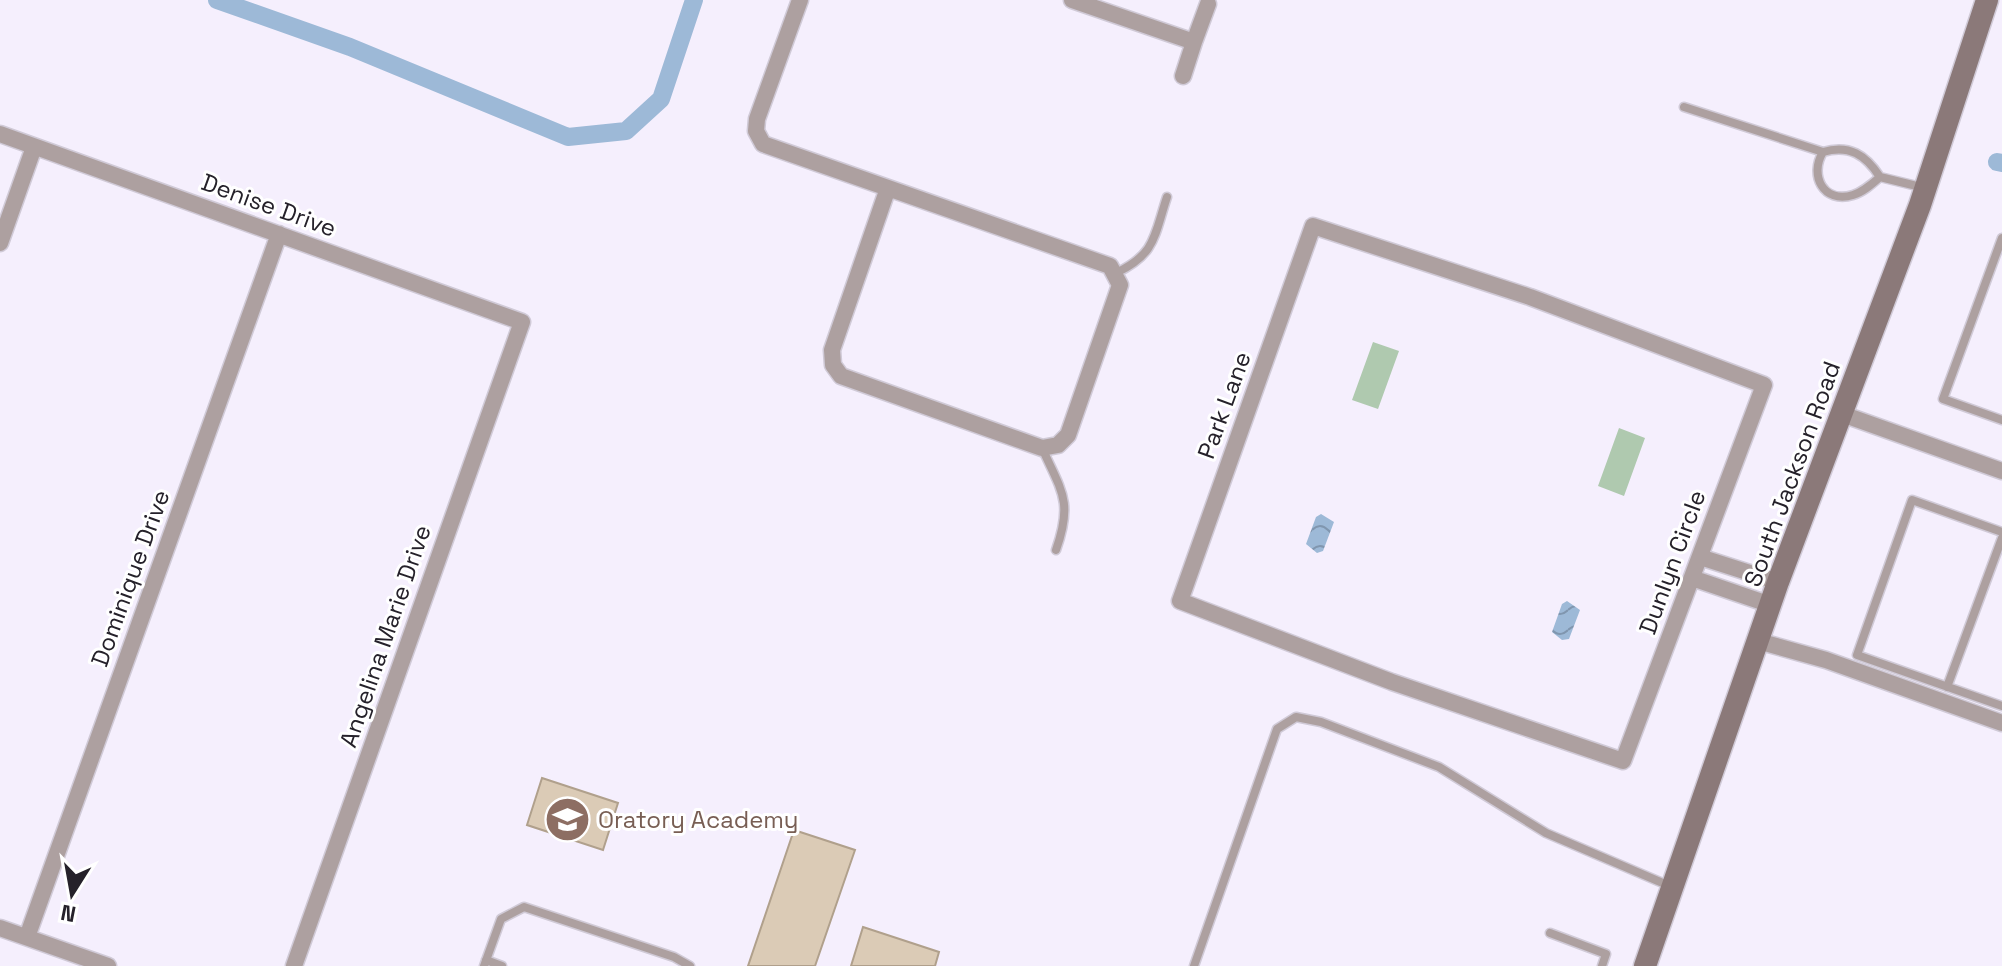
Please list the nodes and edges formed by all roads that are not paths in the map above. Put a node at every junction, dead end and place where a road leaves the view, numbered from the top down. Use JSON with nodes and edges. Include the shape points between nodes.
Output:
{"nodes":[{"id":1,"x":800,"y":0,"type":"edge"},
{"id":2,"x":1072,"y":0,"type":"edge"},
{"id":3,"x":1987,"y":0,"type":"edge"},
{"id":4,"x":1208,"y":4,"type":"dead end"},
{"id":5,"x":1194,"y":42,"type":"junction"},
{"id":6,"x":1183,"y":76,"type":"dead end"},
{"id":7,"x":1684,"y":107,"type":"dead end"},
{"id":8,"x":0,"y":134,"type":"edge"},
{"id":9,"x":34,"y":147,"type":"junction"},
{"id":10,"x":1823,"y":152,"type":"junction"},
{"id":11,"x":1880,"y":177,"type":"junction"},
{"id":12,"x":888,"y":188,"type":"junction"},
{"id":13,"x":1926,"y":188,"type":"junction"},
{"id":14,"x":1167,"y":197,"type":"dead end"},
{"id":15,"x":1313,"y":226,"type":"joint"},
{"id":16,"x":279,"y":234,"type":"junction"},
{"id":17,"x":2002,"y":238,"type":"edge"},
{"id":18,"x":0,"y":243,"type":"edge"},
{"id":19,"x":1116,"y":273,"type":"junction"},
{"id":20,"x":522,"y":322,"type":"joint"},
{"id":21,"x":1842,"y":414,"type":"junction"},
{"id":22,"x":2002,"y":420,"type":"edge"},
{"id":23,"x":1042,"y":448,"type":"junction"},
{"id":24,"x":2002,"y":471,"type":"edge"},
{"id":25,"x":2002,"y":532,"type":"edge"},
{"id":26,"x":2002,"y":538,"type":"edge"},
{"id":27,"x":1056,"y":550,"type":"dead end"},
{"id":28,"x":1700,"y":557,"type":"junction"},
{"id":29,"x":1692,"y":578,"type":"junction"},
{"id":30,"x":1778,"y":582,"type":"junction"},
{"id":31,"x":1180,"y":601,"type":"joint"},
{"id":32,"x":1771,"y":605,"type":"junction"},
{"id":33,"x":1758,"y":641,"type":"junction"},
{"id":34,"x":1947,"y":687,"type":"junction"},
{"id":35,"x":2002,"y":706,"type":"edge"},
{"id":36,"x":2002,"y":723,"type":"edge"},
{"id":37,"x":1673,"y":887,"type":"junction"},
{"id":38,"x":0,"y":928,"type":"edge"},
{"id":39,"x":1550,"y":933,"type":"dead end"},
{"id":40,"x":27,"y":937,"type":"junction"},
{"id":41,"x":485,"y":963,"type":"edge"},
{"id":42,"x":108,"y":966,"type":"edge"},
{"id":43,"x":294,"y":966,"type":"edge"},
{"id":44,"x":502,"y":966,"type":"edge"},
{"id":45,"x":690,"y":966,"type":"edge"},
{"id":46,"x":1194,"y":966,"type":"edge"},
{"id":47,"x":1602,"y":966,"type":"edge"},
{"id":48,"x":1645,"y":966,"type":"edge"}],
"edges":[{"from":1,"to":12,"type":"street","via":[[756,131],[763,144]]},
{"from":2,"to":5,"type":"street"},
{"from":3,"to":13,"type":"main road","name":"South Jackson Road"},
{"from":4,"to":5,"type":"street"},
{"from":5,"to":6,"type":"street"},
{"from":7,"to":10,"type":"lane"},
{"from":8,"to":9,"type":"street","name":"Denise Drive"},
{"from":9,"to":16,"type":"street","name":"Denise Drive"},
{"from":9,"to":18,"type":"street"},
{"from":10,"to":11,"type":"lane","via":[[1858,153]]},
{"from":10,"to":11,"type":"lane","via":[[1817,172],[1825,193],[1852,195]]},
{"from":11,"to":13,"type":"lane"},
{"from":12,"to":19,"type":"street","via":[[1110,266]]},
{"from":12,"to":23,"type":"street","via":[[832,350],[833,365],[841,376]]},
{"from":13,"to":21,"type":"main road","name":"South Jackson Road"},
{"from":14,"to":19,"type":"lane","via":[[1141,261]]},
{"from":15,"to":28,"type":"street","name":"Dunlyn Circle","via":[[1530,297],[1764,385]]},
{"from":15,"to":31,"type":"street","name":"Park Lane"},
{"from":16,"to":20,"type":"street","name":"Denise Drive"},
{"from":16,"to":40,"type":"street","name":"Dominique Drive"},
{"from":17,"to":22,"type":"lane","via":[[1943,399]]},
{"from":19,"to":23,"type":"street","via":[[1120,285],[1068,435],[1058,445]]},
{"from":20,"to":43,"type":"street","name":"Angelina Marie Drive"},
{"from":21,"to":24,"type":"street"},
{"from":21,"to":30,"type":"main road","name":"South Jackson Road"},
{"from":23,"to":27,"type":"lane","via":[[1067,506]]},
{"from":25,"to":34,"type":"lane","via":[[1912,500],[1862,640],[1857,655]]},
{"from":26,"to":34,"type":"lane"},
{"from":28,"to":29,"type":"street","name":"Dunlyn Circle"},
{"from":28,"to":30,"type":"street"},
{"from":29,"to":31,"type":"street","name":"Dunlyn Circle","via":[[1623,761],[1392,682]]},
{"from":29,"to":32,"type":"street"},
{"from":30,"to":32,"type":"main road","name":"South Jackson Road"},
{"from":32,"to":33,"type":"main road","name":"South Jackson Road"},
{"from":33,"to":36,"type":"street"},
{"from":33,"to":37,"type":"main road","name":"South Jackson Road"},
{"from":34,"to":35,"type":"lane"},
{"from":37,"to":46,"type":"lane","via":[[1546,833],[1439,767],[1296,717],[1277,729]]},
{"from":37,"to":48,"type":"main road","name":"South Jackson Road"},
{"from":38,"to":40,"type":"street"},
{"from":39,"to":47,"type":"lane","via":[[1606,954]]},
{"from":40,"to":42,"type":"street"},
{"from":41,"to":44,"type":"lane"},
{"from":41,"to":45,"type":"lane","via":[[501,919],[524,907]]}]}
